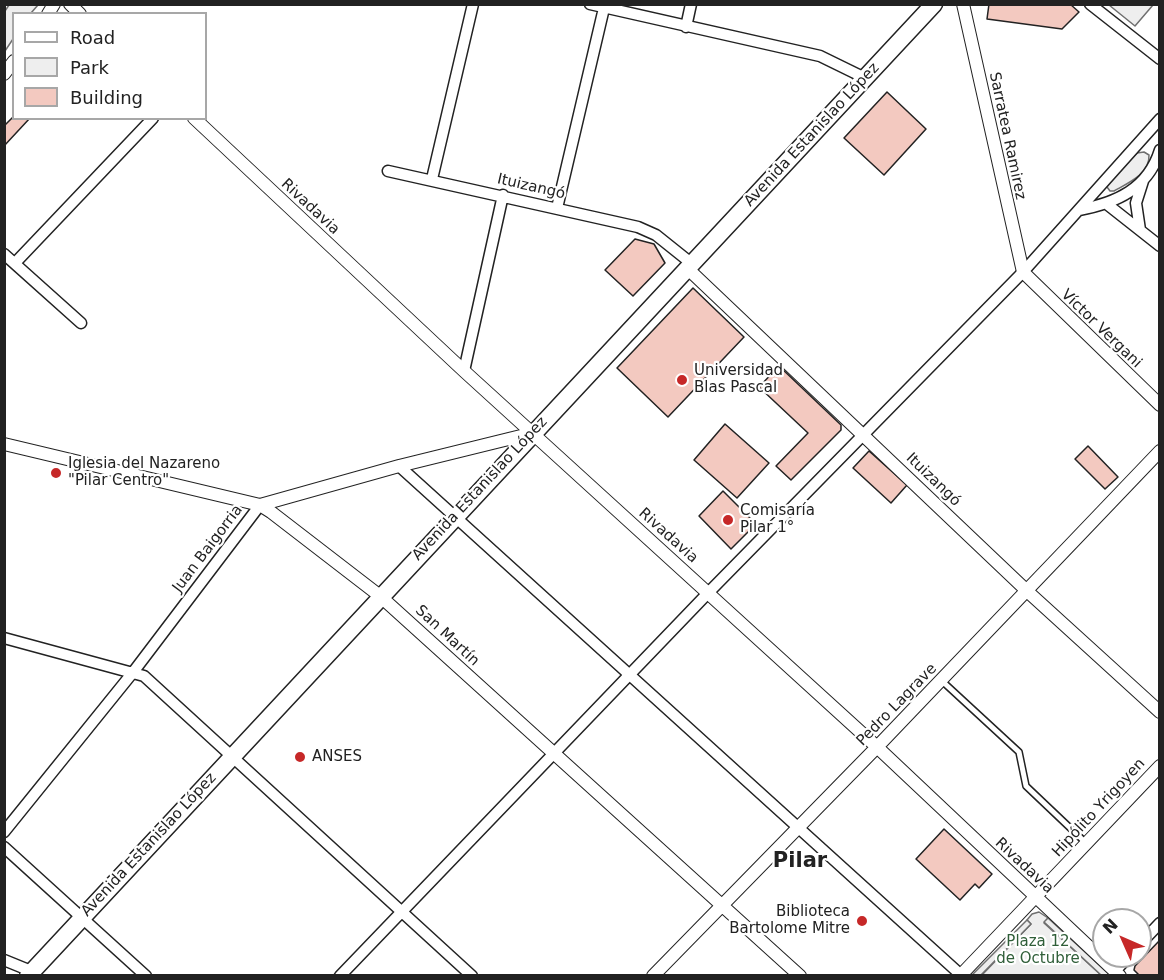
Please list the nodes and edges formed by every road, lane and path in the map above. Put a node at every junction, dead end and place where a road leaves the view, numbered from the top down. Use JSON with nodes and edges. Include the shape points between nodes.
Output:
{"nodes":[{"id":1,"x":473,"y":4,"type":"edge"},
{"id":2,"x":590,"y":4,"type":"edge"},
{"id":3,"x":691,"y":4,"type":"edge"},
{"id":4,"x":934,"y":4,"type":"edge"},
{"id":5,"x":963,"y":4,"type":"edge"},
{"id":6,"x":1090,"y":4,"type":"edge"},
{"id":7,"x":604,"y":8,"type":"junction"},
{"id":8,"x":686,"y":27,"type":"junction"},
{"id":9,"x":1160,"y":59,"type":"edge"},
{"id":10,"x":865,"y":78,"type":"junction"},
{"id":11,"x":1160,"y":119,"type":"edge"},
{"id":12,"x":151,"y":120,"type":"edge"},
{"id":13,"x":196,"y":120,"type":"edge"},
{"id":14,"x":1140,"y":143,"type":"junction"},
{"id":15,"x":1158,"y":155,"type":"edge"},
{"id":16,"x":387,"y":171,"type":"dead end"},
{"id":17,"x":432,"y":179,"type":"junction"},
{"id":18,"x":1104,"y":181,"type":"junction"},
{"id":19,"x":1143,"y":181,"type":"junction"},
{"id":20,"x":503,"y":195,"type":"junction"},
{"id":21,"x":1108,"y":205,"type":"junction"},
{"id":22,"x":557,"y":208,"type":"junction"},
{"id":23,"x":1080,"y":210,"type":"junction"},
{"id":24,"x":1140,"y":230,"type":"junction"},
{"id":25,"x":1160,"y":246,"type":"edge"},
{"id":26,"x":4,"y":254,"type":"edge"},
{"id":27,"x":15,"y":263,"type":"junction"},
{"id":28,"x":689,"y":266,"type":"junction"},
{"id":29,"x":1023,"y":272,"type":"junction"},
{"id":30,"x":81,"y":323,"type":"dead end"},
{"id":31,"x":464,"y":371,"type":"junction"},
{"id":32,"x":1160,"y":405,"type":"edge"},
{"id":33,"x":533,"y":433,"type":"junction"},
{"id":34,"x":863,"y":434,"type":"junction"},
{"id":35,"x":4,"y":444,"type":"edge"},
{"id":36,"x":1160,"y":451,"type":"edge"},
{"id":37,"x":399,"y":465,"type":"junction"},
{"id":38,"x":260,"y":505,"type":"junction"},
{"id":39,"x":455,"y":517,"type":"junction"},
{"id":40,"x":1027,"y":591,"type":"junction"},
{"id":41,"x":708,"y":593,"type":"junction"},
{"id":42,"x":380,"y":596,"type":"junction"},
{"id":43,"x":4,"y":638,"type":"edge"},
{"id":44,"x":134,"y":671,"type":"junction"},
{"id":45,"x":629,"y":675,"type":"junction"},
{"id":46,"x":941,"y":680,"type":"junction"},
{"id":47,"x":1160,"y":712,"type":"edge"},
{"id":48,"x":877,"y":747,"type":"junction"},
{"id":49,"x":553,"y":754,"type":"junction"},
{"id":50,"x":232,"y":757,"type":"junction"},
{"id":51,"x":1160,"y":766,"type":"edge"},
{"id":52,"x":798,"y":827,"type":"junction"},
{"id":53,"x":4,"y":832,"type":"edge"},
{"id":54,"x":1087,"y":844,"type":"junction"},
{"id":55,"x":4,"y":847,"type":"edge"},
{"id":56,"x":1034,"y":897,"type":"junction"},
{"id":57,"x":721,"y":906,"type":"junction"},
{"id":58,"x":402,"y":912,"type":"junction"},
{"id":59,"x":82,"y":917,"type":"junction"},
{"id":60,"x":4,"y":960,"type":"edge"},
{"id":61,"x":30,"y":973,"type":"edge"},
{"id":62,"x":1118,"y":973,"type":"edge"},
{"id":63,"x":146,"y":975,"type":"edge"},
{"id":64,"x":340,"y":975,"type":"edge"},
{"id":65,"x":472,"y":975,"type":"edge"},
{"id":66,"x":653,"y":975,"type":"edge"},
{"id":67,"x":800,"y":975,"type":"edge"},
{"id":68,"x":960,"y":975,"type":"edge"}],
"edges":[{"from":1,"to":17,"type":"street"},
{"from":2,"to":7,"type":"street"},
{"from":3,"to":8,"type":"street"},
{"from":4,"to":10,"type":"main road","name":"Avenida Estanislao López"},
{"from":5,"to":29,"type":"street","name":"Sarratea Ramirez"},
{"from":6,"to":9,"type":"street"},
{"from":7,"to":8,"type":"street"},
{"from":7,"to":22,"type":"street"},
{"from":8,"to":10,"type":"street","via":[[820,56]]},
{"from":10,"to":28,"type":"main road","name":"Avenida Estanislao López"},
{"from":11,"to":14,"type":"street"},
{"from":12,"to":27,"type":"street"},
{"from":13,"to":31,"type":"street","name":"Rivadavia"},
{"from":14,"to":15,"type":"street"},
{"from":14,"to":18,"type":"street"},
{"from":15,"to":19,"type":"street"},
{"from":16,"to":17,"type":"street","name":"Ituizangó"},
{"from":17,"to":20,"type":"street","name":"Ituizangó"},
{"from":18,"to":21,"type":"street"},
{"from":18,"to":23,"type":"street"},
{"from":19,"to":21,"type":"street"},
{"from":19,"to":24,"type":"street","via":[[1136,203]]},
{"from":20,"to":22,"type":"street","name":"Ituizangó"},
{"from":20,"to":31,"type":"street"},
{"from":21,"to":23,"type":"street"},
{"from":21,"to":24,"type":"street"},
{"from":22,"to":28,"type":"street","name":"Ituizangó","via":[[648,231]]},
{"from":23,"to":29,"type":"street"},
{"from":24,"to":25,"type":"street"},
{"from":26,"to":27,"type":"street"},
{"from":27,"to":30,"type":"street"},
{"from":28,"to":33,"type":"main road","name":"Avenida Estanislao López"},
{"from":28,"to":34,"type":"street","name":"Ituizangó"},
{"from":29,"to":32,"type":"street","name":"Víctor Vergani"},
{"from":29,"to":34,"type":"street"},
{"from":31,"to":33,"type":"street","name":"Rivadavia"},
{"from":33,"to":37,"type":"street","name":"Juan Baigorria"},
{"from":33,"to":39,"type":"main road","name":"Avenida Estanislao López"},
{"from":33,"to":41,"type":"street","name":"Rivadavia"},
{"from":34,"to":40,"type":"street","name":"Ituizangó"},
{"from":34,"to":41,"type":"street"},
{"from":35,"to":38,"type":"street","name":"San Martín"},
{"from":36,"to":40,"type":"street","name":"Pedro Lagrave"},
{"from":37,"to":38,"type":"street","name":"Juan Baigorria"},
{"from":37,"to":39,"type":"street"},
{"from":38,"to":42,"type":"street","name":"San Martín"},
{"from":38,"to":44,"type":"street","name":"Juan Baigorria"},
{"from":39,"to":42,"type":"main road","name":"Avenida Estanislao López"},
{"from":39,"to":45,"type":"street"},
{"from":40,"to":46,"type":"street","name":"Pedro Lagrave"},
{"from":40,"to":47,"type":"street","name":"Ituizangó"},
{"from":41,"to":45,"type":"street"},
{"from":41,"to":48,"type":"street","name":"Rivadavia"},
{"from":42,"to":49,"type":"street","name":"San Martín"},
{"from":42,"to":50,"type":"main road","name":"Avenida Estanislao López"},
{"from":43,"to":44,"type":"street"},
{"from":44,"to":50,"type":"street","via":[[150,681]]},
{"from":44,"to":53,"type":"street","name":"Juan Baigorria"},
{"from":45,"to":49,"type":"street"},
{"from":45,"to":52,"type":"street"},
{"from":46,"to":48,"type":"street","name":"Pedro Lagrave"},
{"from":46,"to":54,"type":"lane","via":[[1019,752],[1026,786]]},
{"from":48,"to":52,"type":"street","name":"Pedro Lagrave"},
{"from":48,"to":56,"type":"street","name":"Rivadavia"},
{"from":49,"to":57,"type":"street","name":"San Martín"},
{"from":49,"to":58,"type":"street"},
{"from":50,"to":58,"type":"street"},
{"from":50,"to":59,"type":"main road","name":"Avenida Estanislao López"},
{"from":51,"to":54,"type":"street","name":"Hipólito Yrigoyen"},
{"from":52,"to":57,"type":"street","name":"Pedro Lagrave"},
{"from":52,"to":68,"type":"street"},
{"from":54,"to":56,"type":"street","name":"Hipólito Yrigoyen"},
{"from":55,"to":59,"type":"street"},
{"from":56,"to":62,"type":"street","name":"Rivadavia"},
{"from":56,"to":68,"type":"street","name":"Hipólito Yrigoyen"},
{"from":57,"to":66,"type":"street","name":"Pedro Lagrave"},
{"from":57,"to":67,"type":"street","name":"San Martín"},
{"from":58,"to":64,"type":"street"},
{"from":58,"to":65,"type":"street"},
{"from":59,"to":61,"type":"main road","name":"Avenida Estanislao López"},
{"from":59,"to":63,"type":"street"},
{"from":60,"to":61,"type":"street"}]}
